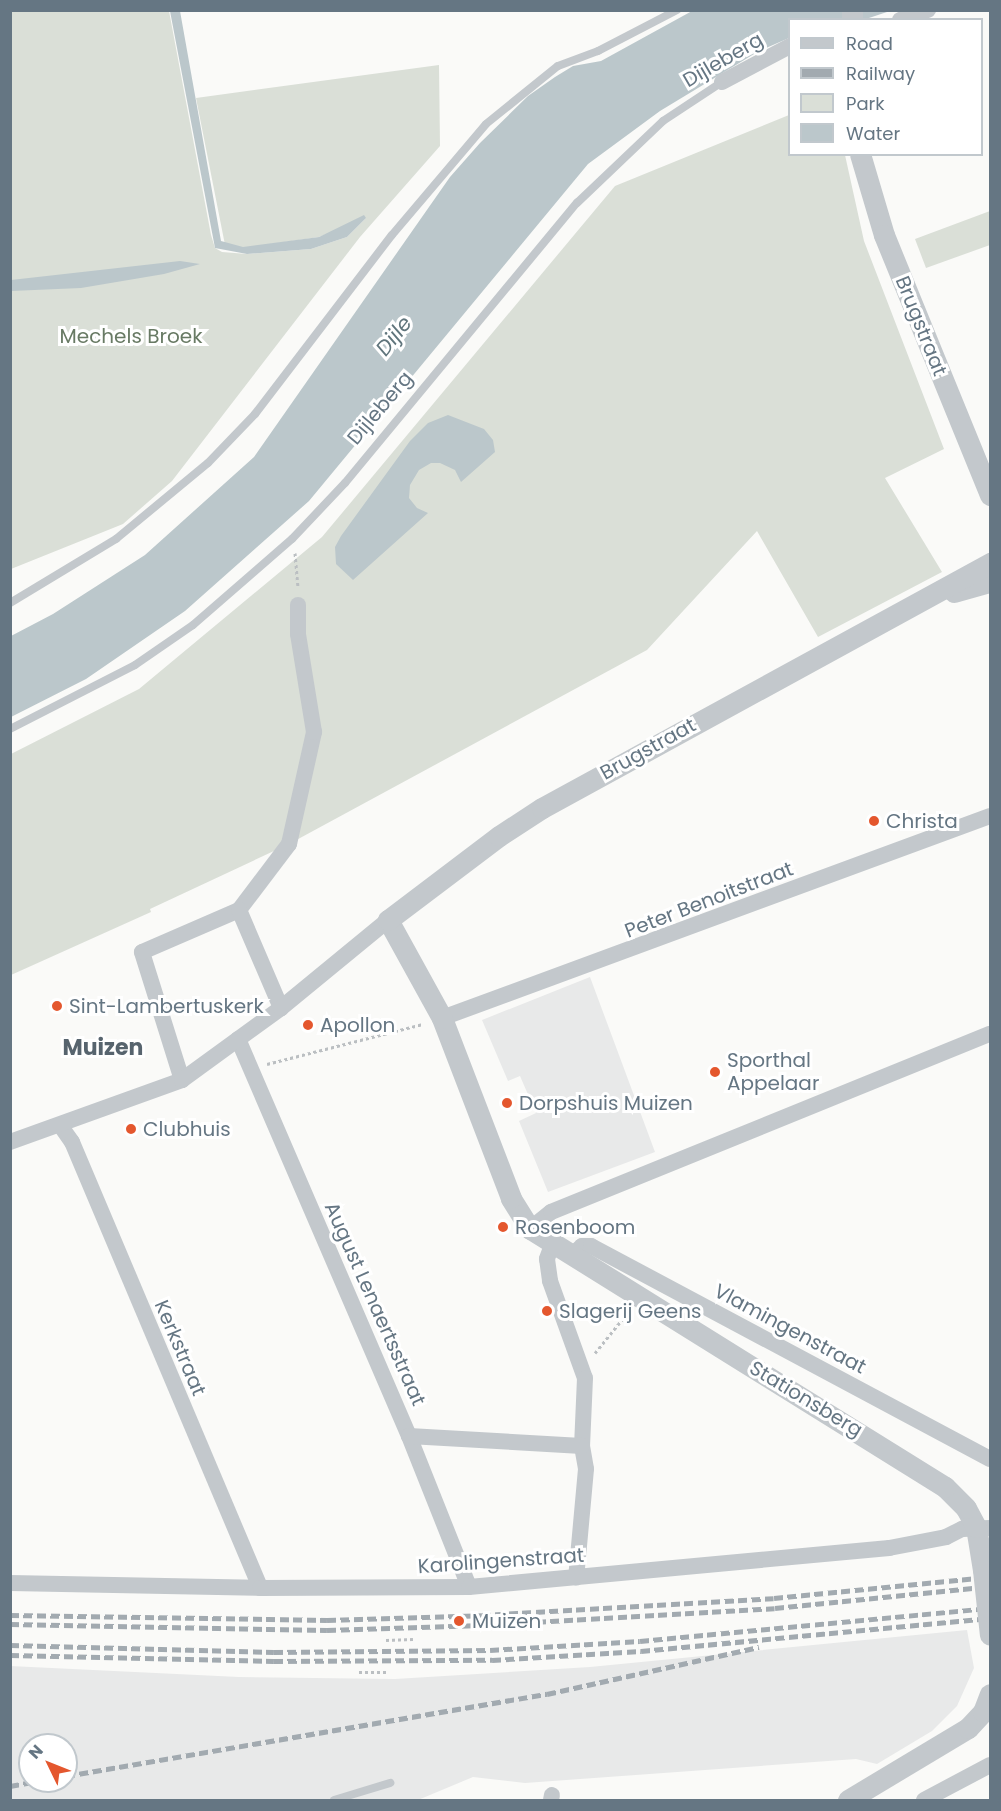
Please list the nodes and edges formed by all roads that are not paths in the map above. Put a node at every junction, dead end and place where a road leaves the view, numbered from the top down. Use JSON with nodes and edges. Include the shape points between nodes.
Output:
{"nodes":[{"id":1,"x":677,"y":10,"type":"edge"},
{"id":2,"x":928,"y":10,"type":"edge"},
{"id":3,"x":906,"y":18,"type":"edge"},
{"id":4,"x":788,"y":47,"type":"edge"},
{"id":5,"x":722,"y":82,"type":"joint"},
{"id":6,"x":861,"y":156,"type":"edge"},
{"id":7,"x":990,"y":495,"type":"edge"},
{"id":8,"x":990,"y":563,"type":"edge"},
{"id":9,"x":990,"y":582,"type":"edge"},
{"id":10,"x":922,"y":600,"type":"junction"},
{"id":11,"x":10,"y":603,"type":"edge"},
{"id":12,"x":298,"y":605,"type":"road end"},
{"id":13,"x":10,"y":729,"type":"edge"},
{"id":14,"x":990,"y":816,"type":"edge"},
{"id":15,"x":239,"y":910,"type":"junction"},
{"id":16,"x":388,"y":920,"type":"junction"},
{"id":17,"x":281,"y":1008,"type":"junction"},
{"id":18,"x":442,"y":1018,"type":"junction"},
{"id":19,"x":990,"y":1034,"type":"edge"},
{"id":20,"x":238,"y":1040,"type":"junction"},
{"id":21,"x":182,"y":1080,"type":"junction"},
{"id":22,"x":60,"y":1125,"type":"junction"},
{"id":23,"x":10,"y":1142,"type":"edge"},
{"id":24,"x":530,"y":1229,"type":"junction"},
{"id":25,"x":552,"y":1245,"type":"junction"},
{"id":26,"x":571,"y":1256,"type":"junction"},
{"id":27,"x":409,"y":1437,"type":"junction"},
{"id":28,"x":582,"y":1446,"type":"junction"},
{"id":29,"x":990,"y":1459,"type":"edge"},
{"id":30,"x":983,"y":1528,"type":"edge"},
{"id":31,"x":576,"y":1578,"type":"junction"},
{"id":32,"x":10,"y":1582,"type":"edge"},
{"id":33,"x":469,"y":1587,"type":"junction"},
{"id":34,"x":260,"y":1588,"type":"junction"},
{"id":35,"x":990,"y":1635,"type":"edge"},
{"id":36,"x":990,"y":1694,"type":"edge"},
{"id":37,"x":990,"y":1765,"type":"edge"},
{"id":38,"x":390,"y":1783,"type":"dead end"},
{"id":39,"x":334,"y":1800,"type":"edge"},
{"id":40,"x":848,"y":1800,"type":"edge"},
{"id":41,"x":924,"y":1800,"type":"edge"}],
"edges":[{"from":1,"to":11,"type":"lane","via":[[598,51],[558,66],[486,124],[399,226],[255,414],[208,463],[116,539]]},
{"from":2,"to":3,"type":"street"},
{"from":4,"to":5,"type":"street","name":"Dijleberg"},
{"from":5,"to":13,"type":"lane","name":"Dijleberg","via":[[663,121],[578,203],[345,483],[292,539],[193,625],[135,665]]},
{"from":6,"to":7,"type":"street","name":"Brugstraat","via":[[884,235]]},
{"from":8,"to":10,"type":"street","name":"Brugstraat"},
{"from":9,"to":10,"type":"street","name":"Brugstraat"},
{"from":10,"to":16,"type":"street","name":"Brugstraat","via":[[542,808]]},
{"from":12,"to":15,"type":"street","via":[[298,634],[314,732],[289,844]]},
{"from":14,"to":18,"type":"street","name":"Peter Benoitstraat"},
{"from":15,"to":17,"type":"street"},
{"from":15,"to":21,"type":"street","via":[[142,952]]},
{"from":16,"to":17,"type":"street"},
{"from":16,"to":18,"type":"street"},
{"from":17,"to":20,"type":"street"},
{"from":18,"to":24,"type":"street","via":[[510,1198]]},
{"from":19,"to":24,"type":"street","via":[[551,1212]]},
{"from":20,"to":21,"type":"street"},
{"from":20,"to":27,"type":"street","name":"August Lenaertsstraat"},
{"from":21,"to":22,"type":"street"},
{"from":22,"to":23,"type":"street"},
{"from":22,"to":34,"type":"street","name":"Kerkstraat","via":[[72,1142]]},
{"from":24,"to":25,"type":"street","name":"Stationsberg"},
{"from":25,"to":26,"type":"street","name":"Stationsberg"},
{"from":25,"to":28,"type":"street","via":[[547,1259],[550,1281],[585,1378]]},
{"from":26,"to":29,"type":"street","name":"Vlamingenstraat","via":[[582,1246],[591,1246]]},
{"from":26,"to":30,"type":"street","name":"Stationsberg","via":[[919,1469],[956,1497]]},
{"from":27,"to":28,"type":"street"},
{"from":27,"to":33,"type":"street","name":"August Lenaertsstraat"},
{"from":28,"to":31,"type":"street","via":[[586,1469]]},
{"from":30,"to":31,"type":"street","name":"Karolingenstraat","via":[[889,1548]]},
{"from":30,"to":35,"type":"street","name":"Stationsberg","bridge":true},
{"from":31,"to":33,"type":"street","name":"Karolingenstraat"},
{"from":32,"to":34,"type":"street","name":"Karolingenstraat"},
{"from":33,"to":34,"type":"street","name":"Karolingenstraat"},
{"from":36,"to":40,"type":"street","via":[[982,1712],[968,1728]]},
{"from":37,"to":41,"type":"street"},
{"from":38,"to":39,"type":"lane"}]}
